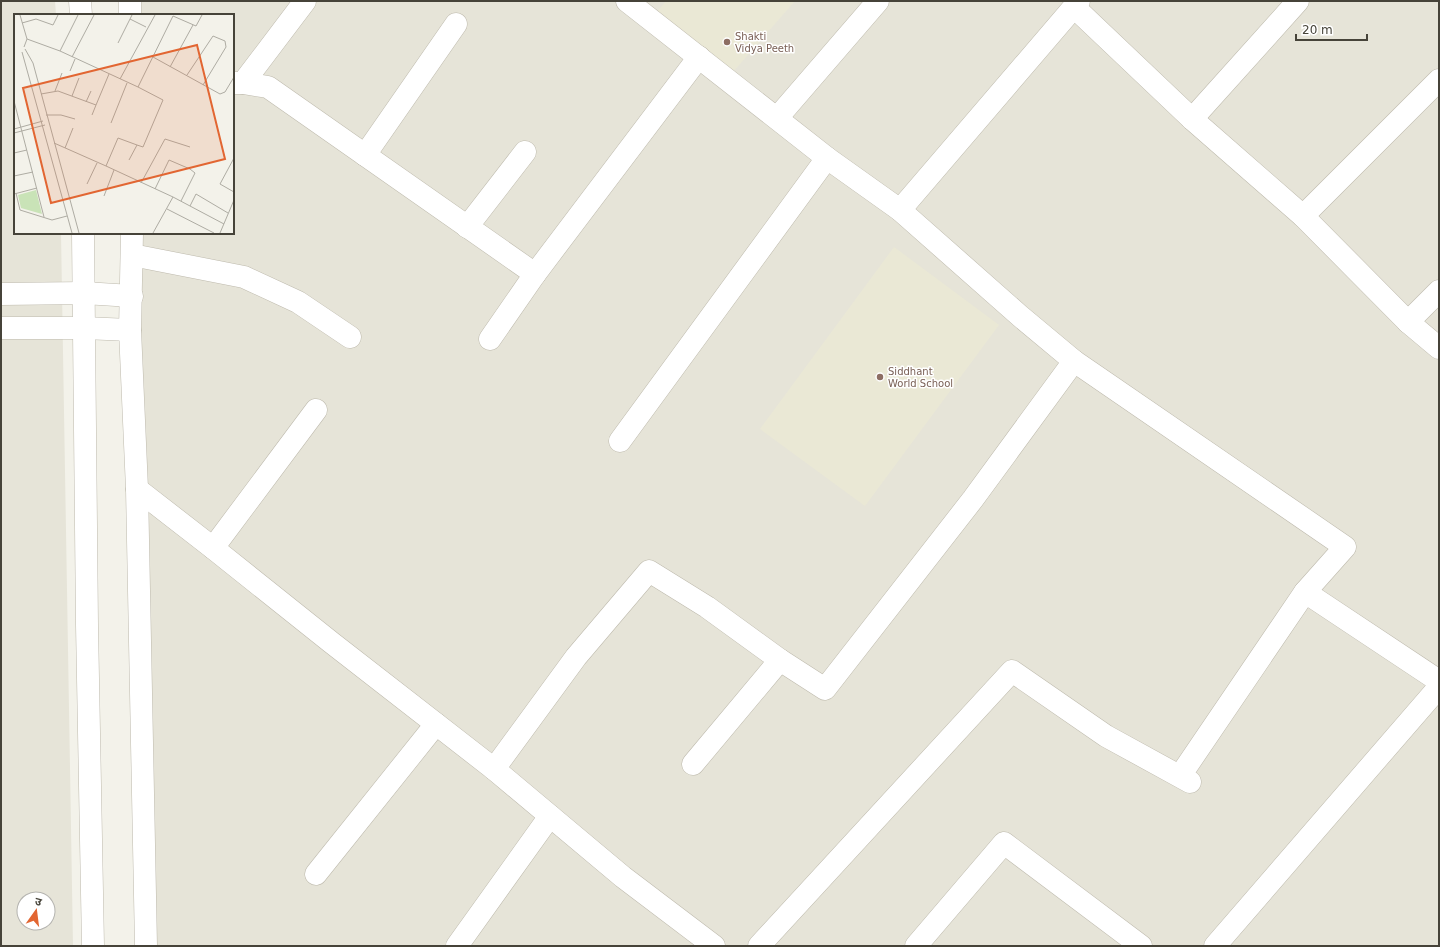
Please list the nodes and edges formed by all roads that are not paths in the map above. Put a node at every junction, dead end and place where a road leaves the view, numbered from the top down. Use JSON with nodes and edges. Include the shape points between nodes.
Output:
{"nodes":[{"id":1,"x":80,"y":1,"type":"edge"},
{"id":2,"x":130,"y":1,"type":"edge"},
{"id":3,"x":305,"y":1,"type":"edge"},
{"id":4,"x":627,"y":1,"type":"edge"},
{"id":5,"x":878,"y":1,"type":"edge"},
{"id":6,"x":1298,"y":1,"type":"edge"},
{"id":7,"x":1076,"y":4,"type":"edge"},
{"id":8,"x":81,"y":14,"type":"edge"},
{"id":9,"x":130,"y":14,"type":"edge"},
{"id":10,"x":456,"y":24,"type":"dead end"},
{"id":11,"x":699,"y":57,"type":"junction"},
{"id":12,"x":1439,"y":80,"type":"edge"},
{"id":13,"x":238,"y":83,"type":"edge"},
{"id":14,"x":777,"y":118,"type":"junction"},
{"id":15,"x":1192,"y":118,"type":"junction"},
{"id":16,"x":525,"y":152,"type":"dead end"},
{"id":17,"x":365,"y":155,"type":"junction"},
{"id":18,"x":827,"y":158,"type":"junction"},
{"id":19,"x":900,"y":210,"type":"junction"},
{"id":20,"x":1303,"y":216,"type":"junction"},
{"id":21,"x":467,"y":227,"type":"junction"},
{"id":22,"x":83,"y":234,"type":"edge"},
{"id":23,"x":132,"y":234,"type":"edge"},
{"id":24,"x":132,"y":255,"type":"junction"},
{"id":25,"x":535,"y":274,"type":"junction"},
{"id":26,"x":1439,"y":291,"type":"edge"},
{"id":27,"x":84,"y":293,"type":"junction"},
{"id":28,"x":1,"y":294,"type":"edge"},
{"id":29,"x":132,"y":296,"type":"junction"},
{"id":30,"x":1408,"y":322,"type":"junction"},
{"id":31,"x":1,"y":328,"type":"edge"},
{"id":32,"x":84,"y":328,"type":"junction"},
{"id":33,"x":130,"y":330,"type":"junction"},
{"id":34,"x":350,"y":337,"type":"dead end"},
{"id":35,"x":490,"y":339,"type":"dead end"},
{"id":36,"x":1439,"y":348,"type":"edge"},
{"id":37,"x":1074,"y":361,"type":"junction"},
{"id":38,"x":316,"y":410,"type":"dead end"},
{"id":39,"x":620,"y":440,"type":"dead end"},
{"id":40,"x":137,"y":489,"type":"junction"},
{"id":41,"x":213,"y":548,"type":"junction"},
{"id":42,"x":1305,"y":592,"type":"junction"},
{"id":43,"x":780,"y":660,"type":"junction"},
{"id":44,"x":1439,"y":681,"type":"edge"},
{"id":45,"x":1439,"y":687,"type":"edge"},
{"id":46,"x":436,"y":724,"type":"junction"},
{"id":47,"x":692,"y":764,"type":"dead end"},
{"id":48,"x":494,"y":769,"type":"junction"},
{"id":49,"x":550,"y":816,"type":"junction"},
{"id":50,"x":316,"y":874,"type":"dead end"},
{"id":51,"x":93,"y":946,"type":"edge"},
{"id":52,"x":146,"y":946,"type":"edge"},
{"id":53,"x":457,"y":946,"type":"edge"},
{"id":54,"x":714,"y":946,"type":"edge"},
{"id":55,"x":759,"y":946,"type":"edge"},
{"id":56,"x":916,"y":946,"type":"edge"},
{"id":57,"x":1141,"y":946,"type":"edge"},
{"id":58,"x":1215,"y":946,"type":"edge"}],
"edges":[{"from":1,"to":8,"type":"street"},
{"from":2,"to":9,"type":"street"},
{"from":3,"to":13,"type":"street"},
{"from":4,"to":11,"type":"street"},
{"from":5,"to":14,"type":"street"},
{"from":6,"to":15,"type":"street"},
{"from":7,"to":15,"type":"street"},
{"from":7,"to":19,"type":"street"},
{"from":10,"to":17,"type":"street"},
{"from":11,"to":14,"type":"street"},
{"from":11,"to":25,"type":"street"},
{"from":12,"to":20,"type":"street"},
{"from":13,"to":17,"type":"street","via":[[268,87]]},
{"from":14,"to":18,"type":"street"},
{"from":15,"to":20,"type":"street"},
{"from":16,"to":21,"type":"street"},
{"from":17,"to":21,"type":"street"},
{"from":18,"to":19,"type":"street"},
{"from":18,"to":39,"type":"street"},
{"from":19,"to":37,"type":"street"},
{"from":20,"to":30,"type":"street"},
{"from":21,"to":25,"type":"street"},
{"from":22,"to":27,"type":"street"},
{"from":23,"to":24,"type":"street"},
{"from":24,"to":29,"type":"street"},
{"from":24,"to":34,"type":"street","via":[[244,277],[298,302]]},
{"from":25,"to":35,"type":"street"},
{"from":26,"to":30,"type":"street"},
{"from":27,"to":28,"type":"street"},
{"from":27,"to":29,"type":"street"},
{"from":27,"to":32,"type":"street"},
{"from":29,"to":33,"type":"street"},
{"from":30,"to":36,"type":"street"},
{"from":31,"to":32,"type":"street"},
{"from":32,"to":33,"type":"street"},
{"from":32,"to":51,"type":"street"},
{"from":33,"to":40,"type":"street"},
{"from":37,"to":42,"type":"street","via":[[1345,547]]},
{"from":37,"to":43,"type":"street","via":[[973,499],[825,690]]},
{"from":38,"to":41,"type":"street"},
{"from":40,"to":41,"type":"street"},
{"from":40,"to":52,"type":"street"},
{"from":41,"to":46,"type":"street"},
{"from":42,"to":44,"type":"street"},
{"from":42,"to":55,"type":"street","via":[[1185,779],[1106,736],[1012,672]]},
{"from":43,"to":47,"type":"street"},
{"from":43,"to":48,"type":"street","via":[[707,607],[650,571],[576,657]]},
{"from":45,"to":58,"type":"street"},
{"from":46,"to":48,"type":"street"},
{"from":46,"to":50,"type":"street"},
{"from":48,"to":49,"type":"street"},
{"from":49,"to":53,"type":"street"},
{"from":49,"to":54,"type":"street","via":[[623,877]]},
{"from":56,"to":57,"type":"street","via":[[1004,843]]}]}
